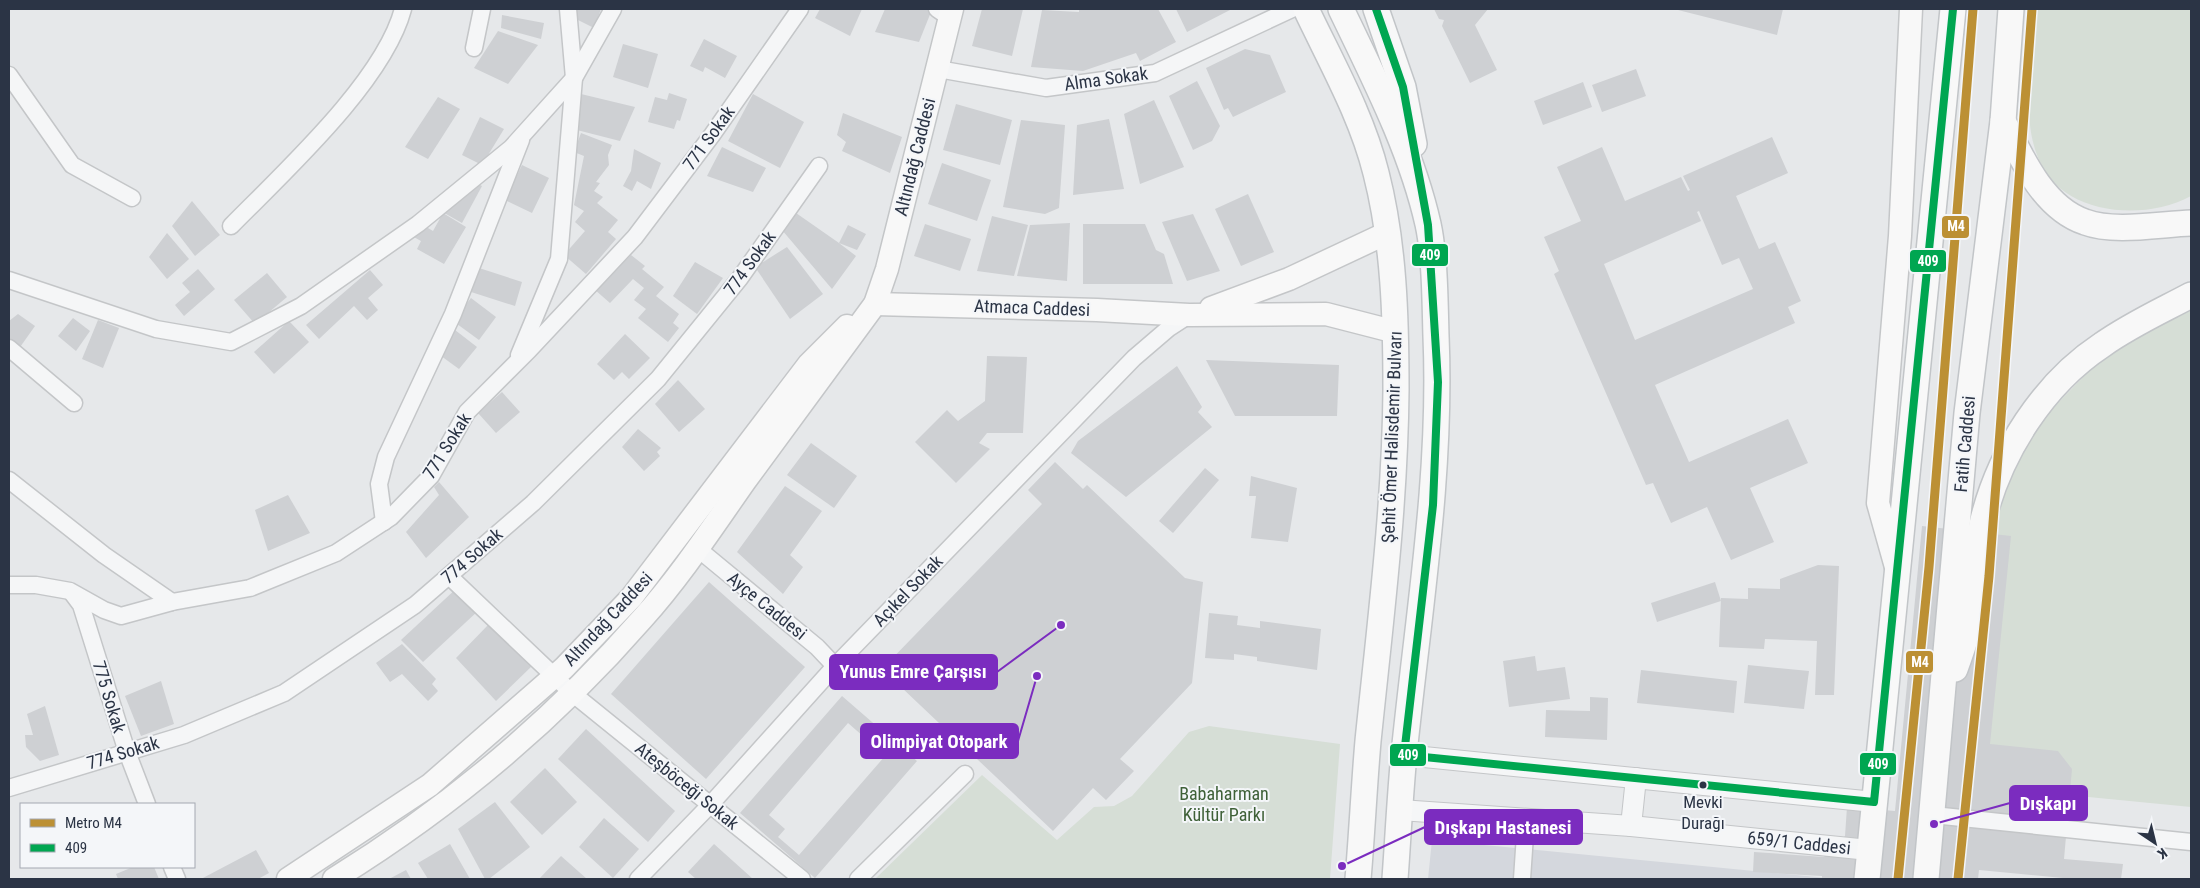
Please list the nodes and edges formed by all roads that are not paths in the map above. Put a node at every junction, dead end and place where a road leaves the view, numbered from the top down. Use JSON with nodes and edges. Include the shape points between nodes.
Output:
{"nodes":[{"id":1,"x":403,"y":9,"type":"edge"},
{"id":2,"x":482,"y":9,"type":"edge"},
{"id":3,"x":568,"y":9,"type":"edge"},
{"id":4,"x":613,"y":9,"type":"edge"},
{"id":5,"x":800,"y":9,"type":"edge"},
{"id":6,"x":1292,"y":9,"type":"edge"},
{"id":7,"x":1306,"y":9,"type":"edge"},
{"id":8,"x":1341,"y":9,"type":"edge"},
{"id":9,"x":1376,"y":9,"type":"edge"},
{"id":10,"x":1911,"y":9,"type":"edge"},
{"id":11,"x":2011,"y":9,"type":"edge"},
{"id":12,"x":946,"y":12,"type":"edge"},
{"id":13,"x":1952,"y":15,"type":"edge"},
{"id":14,"x":474,"y":48,"type":"dead end"},
{"id":15,"x":938,"y":69,"type":"junction"},
{"id":16,"x":9,"y":75,"type":"edge"},
{"id":17,"x":574,"y":78,"type":"junction"},
{"id":18,"x":2003,"y":121,"type":"junction"},
{"id":19,"x":523,"y":134,"type":"junction"},
{"id":20,"x":819,"y":166,"type":"dead end"},
{"id":21,"x":132,"y":198,"type":"dead end"},
{"id":22,"x":2191,"y":212,"type":"edge"},
{"id":23,"x":2191,"y":223,"type":"edge"},
{"id":24,"x":2166,"y":224,"type":"junction"},
{"id":25,"x":1428,"y":225,"type":"junction"},
{"id":26,"x":231,"y":226,"type":"dead end"},
{"id":27,"x":1387,"y":233,"type":"junction"},
{"id":28,"x":9,"y":280,"type":"edge"},
{"id":29,"x":2191,"y":295,"type":"edge"},
{"id":30,"x":875,"y":304,"type":"junction"},
{"id":31,"x":1189,"y":315,"type":"junction"},
{"id":32,"x":1396,"y":332,"type":"junction"},
{"id":33,"x":9,"y":348,"type":"edge"},
{"id":34,"x":515,"y":364,"type":"junction"},
{"id":35,"x":74,"y":403,"type":"dead end"},
{"id":36,"x":9,"y":480,"type":"edge"},
{"id":37,"x":384,"y":522,"type":"junction"},
{"id":38,"x":697,"y":548,"type":"junction"},
{"id":39,"x":1897,"y":568,"type":"junction"},
{"id":40,"x":449,"y":576,"type":"junction"},
{"id":41,"x":9,"y":585,"type":"edge"},
{"id":42,"x":70,"y":591,"type":"junction"},
{"id":43,"x":172,"y":602,"type":"junction"},
{"id":44,"x":835,"y":666,"type":"junction"},
{"id":45,"x":554,"y":676,"type":"junction"},
{"id":46,"x":572,"y":693,"type":"junction"},
{"id":47,"x":1941,"y":712,"type":"junction"},
{"id":48,"x":126,"y":752,"type":"junction"},
{"id":49,"x":1404,"y":755,"type":"junction"},
{"id":50,"x":965,"y":774,"type":"dead end"},
{"id":51,"x":1636,"y":778,"type":"junction"},
{"id":52,"x":9,"y":788,"type":"edge"},
{"id":53,"x":1874,"y":802,"type":"junction"},
{"id":54,"x":147,"y":803,"type":"edge"},
{"id":55,"x":710,"y":805,"type":"junction"},
{"id":56,"x":1400,"y":810,"type":"junction"},
{"id":57,"x":1933,"y":815,"type":"junction"},
{"id":58,"x":1526,"y":820,"type":"junction"},
{"id":59,"x":1631,"y":826,"type":"junction"},
{"id":60,"x":2191,"y":842,"type":"edge"},
{"id":61,"x":1870,"y":850,"type":"junction"},
{"id":62,"x":288,"y":879,"type":"edge"},
{"id":63,"x":334,"y":879,"type":"edge"},
{"id":64,"x":638,"y":879,"type":"edge"},
{"id":65,"x":802,"y":879,"type":"edge"},
{"id":66,"x":858,"y":879,"type":"edge"},
{"id":67,"x":1358,"y":879,"type":"edge"},
{"id":68,"x":1394,"y":879,"type":"edge"},
{"id":69,"x":1522,"y":879,"type":"edge"},
{"id":70,"x":1867,"y":879,"type":"edge"},
{"id":71,"x":1926,"y":879,"type":"edge"}],
"edges":[{"from":1,"to":26,"type":"street","via":[[398,29],[362,84],[318,137]]},
{"from":2,"to":14,"type":"street"},
{"from":3,"to":17,"type":"street"},
{"from":4,"to":17,"type":"street"},
{"from":5,"to":34,"type":"street","name":"771 Sokak","via":[[712,135],[635,237]]},
{"from":6,"to":15,"type":"street","name":"Alma Sokak","via":[[1155,73],[1046,88]]},
{"from":7,"to":27,"type":"main road","name":"Şehit Ömer Halisdemir Bulvarı","via":[[1376,171]]},
{"from":8,"to":25,"type":"main road","via":[[1384,100]]},
{"from":9,"to":25,"type":"main road","via":[[1403,87]]},
{"from":10,"to":39,"type":"main road","via":[[1900,236],[1878,503]]},
{"from":11,"to":18,"type":"main road","name":"Fatih Caddesi"},
{"from":12,"to":15,"type":"main road","name":"Altındağ Caddesi"},
{"from":13,"to":39,"type":"main road"},
{"from":15,"to":30,"type":"main road","name":"Altındağ Caddesi"},
{"from":16,"to":21,"type":"street","via":[[72,164]]},
{"from":17,"to":19,"type":"street"},
{"from":17,"to":34,"type":"street","via":[[559,259]]},
{"from":18,"to":24,"type":"main road","via":[[2029,173],[2054,203],[2084,222],[2114,227]]},
{"from":18,"to":47,"type":"main road","name":"Fatih Caddesi","via":[[1967,413]]},
{"from":19,"to":28,"type":"street","via":[[511,148],[411,229],[302,306],[231,342],[156,329]]},
{"from":19,"to":37,"type":"street","via":[[453,314],[386,457],[379,484]]},
{"from":20,"to":40,"type":"street","name":"774 Sokak","via":[[740,278],[658,379],[532,503]]},
{"from":22,"to":24,"type":"main road"},
{"from":23,"to":24,"type":"main road"},
{"from":25,"to":49,"type":"main road","via":[[1438,382],[1436,448],[1433,505]]},
{"from":27,"to":31,"type":"main road","name":"Atmaca Caddesi","via":[[1289,279]]},
{"from":27,"to":32,"type":"main road","name":"Şehit Ömer Halisdemir Bulvarı"},
{"from":29,"to":47,"type":"main road","via":[[2120,333],[2081,360],[2061,378],[2016,440],[1995,483],[1983,520],[1966,635]]},
{"from":30,"to":31,"type":"main road","name":"Atmaca Caddesi"},
{"from":30,"to":38,"type":"main road","name":"Altındağ Caddesi"},
{"from":30,"to":45,"type":"main road","name":"Altındağ Caddesi","via":[[825,346],[653,571]]},
{"from":31,"to":32,"type":"main road","name":"Atmaca Caddesi","via":[[1326,314]]},
{"from":31,"to":44,"type":"street","name":"Açıkel Sokak","via":[[1134,358]]},
{"from":32,"to":67,"type":"main road","name":"Şehit Ömer Halisdemir Bulvarı","via":[[1390,531]]},
{"from":33,"to":35,"type":"street"},
{"from":34,"to":37,"type":"street","name":"771 Sokak","via":[[467,412],[431,476]]},
{"from":36,"to":43,"type":"street","via":[[104,555]]},
{"from":37,"to":43,"type":"street","name":"771 Sokak","via":[[336,553],[250,588]]},
{"from":38,"to":44,"type":"street","name":"Ayçe Caddesi","via":[[817,647]]},
{"from":38,"to":46,"type":"main road","name":"Altındağ Caddesi","via":[[644,618]]},
{"from":39,"to":53,"type":"main road"},
{"from":40,"to":45,"type":"street","name":"Ateşböceği Sokak"},
{"from":40,"to":48,"type":"street","name":"774 Sokak","via":[[415,605],[284,693],[184,735]]},
{"from":41,"to":42,"type":"street","name":"771 Sokak","via":[[36,585]]},
{"from":42,"to":43,"type":"street","name":"771 Sokak","via":[[121,616]]},
{"from":42,"to":48,"type":"street","name":"775 Sokak","via":[[81,605]]},
{"from":44,"to":55,"type":"street","name":"Açıkel Sokak"},
{"from":45,"to":46,"type":"street","name":"Ateşböceği Sokak"},
{"from":45,"to":62,"type":"main road","name":"Altındağ Caddesi","via":[[430,785]]},
{"from":46,"to":55,"type":"street","name":"Ateşböceği Sokak"},
{"from":46,"to":63,"type":"main road","name":"Altındağ Caddesi","via":[[479,778],[426,818]]},
{"from":47,"to":57,"type":"main road","name":"Fatih Caddesi"},
{"from":48,"to":52,"type":"street","name":"774 Sokak"},
{"from":48,"to":54,"type":"street","name":"775 Sokak"},
{"from":49,"to":51,"type":"street"},
{"from":49,"to":56,"type":"main road"},
{"from":50,"to":66,"type":"street"},
{"from":51,"to":53,"type":"street"},
{"from":51,"to":59,"type":"street"},
{"from":53,"to":61,"type":"main road"},
{"from":55,"to":64,"type":"street","name":"Açıkel Sokak"},
{"from":55,"to":65,"type":"street","name":"Ateşböceği Sokak"},
{"from":56,"to":58,"type":"street","name":"659/1 Caddesi"},
{"from":56,"to":68,"type":"main road"},
{"from":57,"to":60,"type":"street"},
{"from":57,"to":71,"type":"main road","name":"Fatih Caddesi"},
{"from":58,"to":59,"type":"street","name":"659/1 Caddesi"},
{"from":58,"to":69,"type":"street"},
{"from":59,"to":61,"type":"street","name":"659/1 Caddesi"},
{"from":61,"to":70,"type":"main road"}]}
